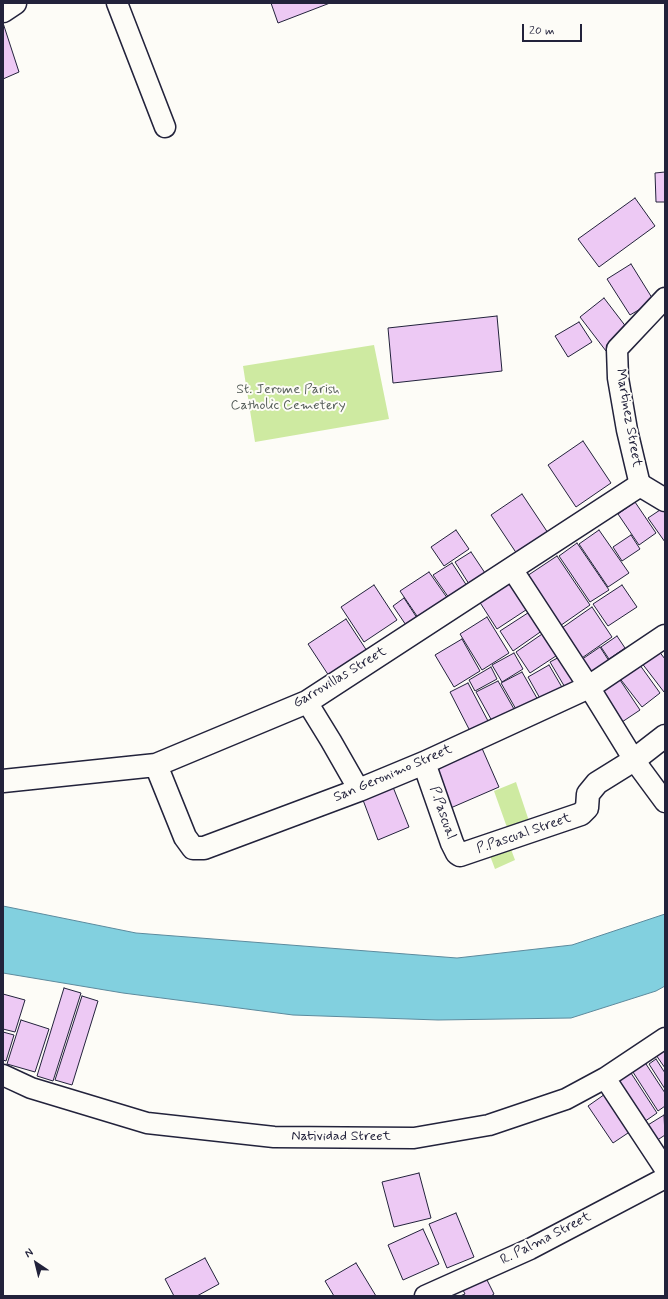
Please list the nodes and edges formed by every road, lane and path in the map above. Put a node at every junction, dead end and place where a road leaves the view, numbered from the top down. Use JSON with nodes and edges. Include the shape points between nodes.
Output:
{"nodes":[{"id":1,"x":15,"y":3,"type":"edge"},
{"id":2,"x":117,"y":3,"type":"edge"},
{"id":3,"x":3,"y":11,"type":"edge"},
{"id":4,"x":165,"y":127,"type":"dead end"},
{"id":5,"x":665,"y":298,"type":"edge"},
{"id":6,"x":640,"y":485,"type":"junction"},
{"id":7,"x":665,"y":500,"type":"edge"},
{"id":8,"x":512,"y":569,"type":"junction"},
{"id":9,"x":665,"y":636,"type":"edge"},
{"id":10,"x":589,"y":687,"type":"junction"},
{"id":11,"x":306,"y":702,"type":"junction"},
{"id":12,"x":665,"y":736,"type":"edge"},
{"id":13,"x":634,"y":760,"type":"junction"},
{"id":14,"x":424,"y":763,"type":"junction"},
{"id":15,"x":156,"y":765,"type":"junction"},
{"id":16,"x":3,"y":781,"type":"edge"},
{"id":17,"x":359,"y":790,"type":"junction"},
{"id":18,"x":665,"y":802,"type":"edge"},
{"id":19,"x":467,"y":854,"type":"joint"},
{"id":20,"x":665,"y":1038,"type":"edge"},
{"id":21,"x":3,"y":1075,"type":"edge"},
{"id":22,"x":605,"y":1078,"type":"junction"},
{"id":23,"x":665,"y":1169,"type":"edge"},
{"id":24,"x":665,"y":1178,"type":"edge"},
{"id":25,"x":426,"y":1296,"type":"edge"}],
"edges":[{"from":1,"to":3,"type":"street"},
{"from":2,"to":4,"type":"street"},
{"from":5,"to":6,"type":"street","name":"Martinez Street","via":[[617,349],[618,378],[626,430]]},
{"from":6,"to":7,"type":"street"},
{"from":6,"to":8,"type":"street","name":"Garrovillas Street"},
{"from":8,"to":10,"type":"street"},
{"from":8,"to":11,"type":"street","name":"Garrovillas Street"},
{"from":9,"to":10,"type":"street","name":"San Geronimo Street"},
{"from":10,"to":13,"type":"street"},
{"from":10,"to":14,"type":"street","name":"San Geronimo Street"},
{"from":11,"to":15,"type":"street","name":"Garrovillas Street"},
{"from":11,"to":17,"type":"street"},
{"from":12,"to":13,"type":"street","name":"P.Pascual Street"},
{"from":13,"to":18,"type":"street"},
{"from":13,"to":19,"type":"street","name":"P.Pascual Street","via":[[592,788],[588,794],[587,808],[581,814]]},
{"from":14,"to":17,"type":"street","name":"San Geronimo Street"},
{"from":14,"to":19,"type":"street","name":"P.Pascual","via":[[455,850],[460,855]]},
{"from":15,"to":16,"type":"street","name":"Garrovillas Street"},
{"from":15,"to":17,"type":"street","name":"San Geronimo Street","via":[[185,837],[193,848],[204,848]]},
{"from":20,"to":22,"type":"street","name":"Natividad Street"},
{"from":21,"to":22,"type":"street","name":"Natividad Street","via":[[31,1088],[147,1123],[274,1137],[414,1138],[489,1125],[566,1099]]},
{"from":22,"to":23,"type":"street"},
{"from":24,"to":25,"type":"street","name":"R. Palma Street","via":[[530,1249]]}]}
